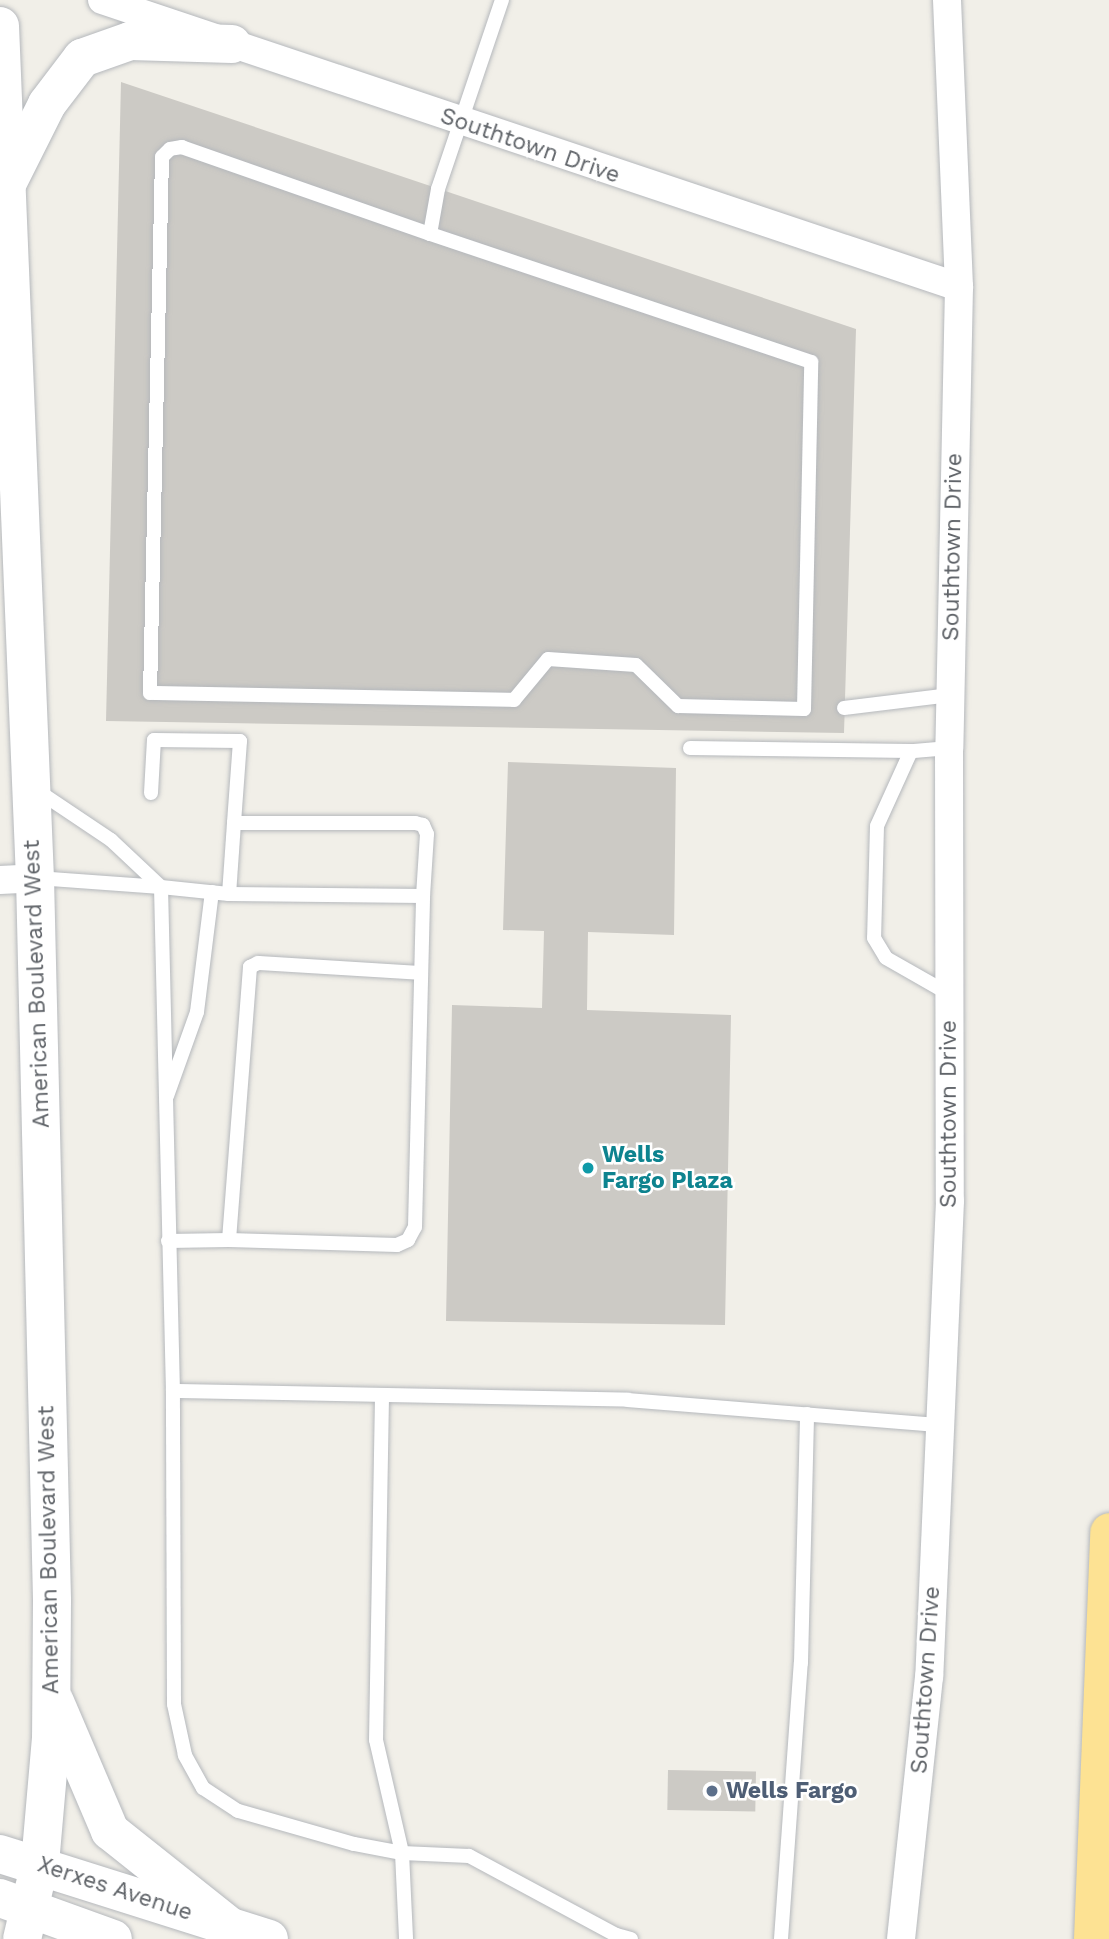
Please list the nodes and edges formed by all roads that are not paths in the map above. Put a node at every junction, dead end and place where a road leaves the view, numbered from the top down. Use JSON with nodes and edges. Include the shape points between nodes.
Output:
{"nodes":[{"id":1,"x":102,"y":0,"type":"edge"},
{"id":2,"x":502,"y":0,"type":"edge"},
{"id":3,"x":947,"y":0,"type":"edge"},
{"id":4,"x":0,"y":26,"type":"edge"},
{"id":5,"x":232,"y":44,"type":"junction"},
{"id":6,"x":459,"y":122,"type":"junction"},
{"id":7,"x":6,"y":187,"type":"junction"},
{"id":8,"x":430,"y":234,"type":"junction"},
{"id":9,"x":959,"y":287,"type":"junction"},
{"id":10,"x":950,"y":695,"type":"junction"},
{"id":11,"x":844,"y":708,"type":"dead end"},
{"id":12,"x":690,"y":748,"type":"dead end"},
{"id":13,"x":949,"y":748,"type":"junction"},
{"id":14,"x":911,"y":751,"type":"junction"},
{"id":15,"x":31,"y":787,"type":"junction"},
{"id":16,"x":151,"y":793,"type":"dead end"},
{"id":17,"x":234,"y":823,"type":"junction"},
{"id":18,"x":18,"y":879,"type":"edge"},
{"id":19,"x":162,"y":887,"type":"junction"},
{"id":20,"x":212,"y":892,"type":"junction"},
{"id":21,"x":229,"y":894,"type":"junction"},
{"id":22,"x":423,"y":896,"type":"junction"},
{"id":23,"x":421,"y":973,"type":"junction"},
{"id":24,"x":949,"y":994,"type":"junction"},
{"id":25,"x":164,"y":1104,"type":"junction"},
{"id":26,"x":229,"y":1240,"type":"junction"},
{"id":27,"x":168,"y":1241,"type":"junction"},
{"id":28,"x":173,"y":1391,"type":"junction"},
{"id":29,"x":382,"y":1397,"type":"junction"},
{"id":30,"x":807,"y":1414,"type":"junction"},
{"id":31,"x":940,"y":1425,"type":"junction"},
{"id":32,"x":1109,"y":1532,"type":"edge"},
{"id":33,"x":51,"y":1691,"type":"junction"},
{"id":34,"x":402,"y":1853,"type":"junction"},
{"id":35,"x":0,"y":1854,"type":"edge"},
{"id":36,"x":40,"y":1863,"type":"junction"},
{"id":37,"x":17,"y":1915,"type":"edge"},
{"id":38,"x":228,"y":1925,"type":"junction"},
{"id":39,"x":113,"y":1939,"type":"edge"},
{"id":40,"x":269,"y":1939,"type":"edge"},
{"id":41,"x":406,"y":1939,"type":"edge"},
{"id":42,"x":631,"y":1939,"type":"edge"},
{"id":43,"x":781,"y":1939,"type":"edge"},
{"id":44,"x":901,"y":1939,"type":"edge"},
{"id":45,"x":1093,"y":1939,"type":"edge"}],
"edges":[{"from":1,"to":5,"type":"street","name":"Southtown Drive"},
{"from":2,"to":6,"type":"lane"},
{"from":3,"to":9,"type":"street","name":"Southtown Drive"},
{"from":4,"to":7,"type":"main road","name":"American Boulevard West"},
{"from":5,"to":6,"type":"street","name":"Southtown Drive"},
{"from":5,"to":7,"type":"main road","via":[[130,41],[82,58],[47,104]]},
{"from":6,"to":8,"type":"lane","via":[[438,189]]},
{"from":6,"to":9,"type":"street","name":"Southtown Drive"},
{"from":7,"to":15,"type":"main road","name":"American Boulevard West"},
{"from":8,"to":8,"type":"lane","via":[[811,362],[804,709],[678,706],[636,665],[548,659],[513,700],[150,693],[162,157],[170,149],[182,147]]},
{"from":9,"to":10,"type":"street","name":"Southtown Drive"},
{"from":10,"to":11,"type":"lane"},
{"from":10,"to":13,"type":"street","name":"Southtown Drive"},
{"from":12,"to":14,"type":"lane"},
{"from":13,"to":14,"type":"lane"},
{"from":13,"to":24,"type":"street","name":"Southtown Drive"},
{"from":14,"to":24,"type":"lane","via":[[877,826],[874,938],[886,958]]},
{"from":15,"to":18,"type":"main road","name":"American Boulevard West"},
{"from":15,"to":19,"type":"lane","via":[[111,840]]},
{"from":16,"to":17,"type":"lane","via":[[155,740],[240,741]]},
{"from":17,"to":21,"type":"lane"},
{"from":17,"to":22,"type":"lane","via":[[423,825],[427,834]]},
{"from":18,"to":19,"type":"lane"},
{"from":18,"to":33,"type":"main road","name":"American Boulevard West"},
{"from":19,"to":20,"type":"lane"},
{"from":19,"to":25,"type":"lane"},
{"from":20,"to":21,"type":"lane"},
{"from":20,"to":25,"type":"lane","via":[[197,1012]]},
{"from":21,"to":22,"type":"lane"},
{"from":22,"to":23,"type":"lane"},
{"from":23,"to":26,"type":"lane","via":[[258,963],[250,967]]},
{"from":23,"to":26,"type":"lane","via":[[415,1227],[408,1240],[397,1245]]},
{"from":24,"to":31,"type":"street","name":"Southtown Drive","via":[[950,1201]]},
{"from":25,"to":27,"type":"lane"},
{"from":26,"to":27,"type":"lane"},
{"from":27,"to":28,"type":"lane"},
{"from":28,"to":29,"type":"lane"},
{"from":28,"to":34,"type":"lane","via":[[174,1704],[185,1755],[203,1788],[238,1811]]},
{"from":29,"to":30,"type":"lane","via":[[628,1400]]},
{"from":29,"to":34,"type":"lane","via":[[376,1740]]},
{"from":30,"to":31,"type":"lane"},
{"from":30,"to":43,"type":"lane","via":[[801,1663]]},
{"from":31,"to":44,"type":"street","name":"Southtown Drive","via":[[929,1676]]},
{"from":32,"to":45,"type":"highway"},
{"from":33,"to":36,"type":"main road","name":"American Boulevard West"},
{"from":33,"to":38,"type":"main road","via":[[110,1831]]},
{"from":34,"to":41,"type":"lane"},
{"from":34,"to":42,"type":"lane","via":[[469,1856]]},
{"from":35,"to":36,"type":"main road","name":"Xerxes Avenue"},
{"from":36,"to":37,"type":"main road","name":"American Boulevard West"},
{"from":36,"to":38,"type":"main road","name":"Xerxes Avenue"},
{"from":37,"to":39,"type":"main road"},
{"from":38,"to":40,"type":"main road","name":"Xerxes Avenue"}]}
